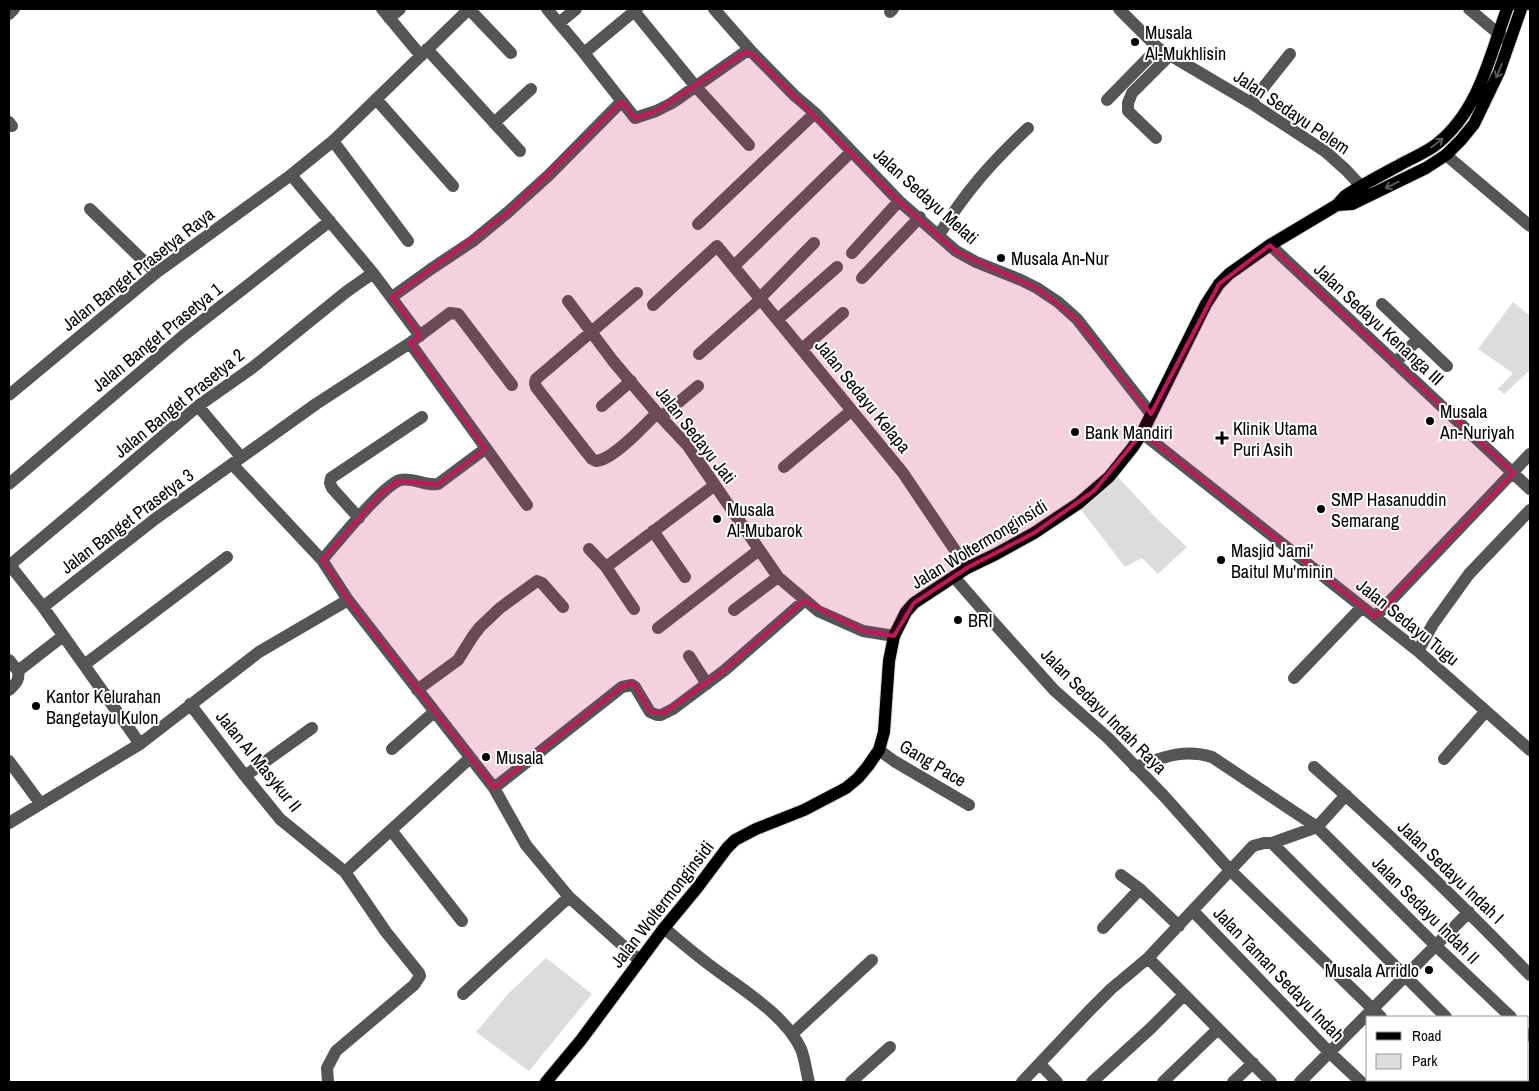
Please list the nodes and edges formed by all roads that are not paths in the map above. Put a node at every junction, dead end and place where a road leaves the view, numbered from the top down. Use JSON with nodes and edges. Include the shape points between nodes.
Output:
{"nodes":[{"id":1,"x":14,"y":9,"type":"edge"},
{"id":2,"x":400,"y":9,"type":"edge"},
{"id":3,"x":469,"y":9,"type":"edge"},
{"id":4,"x":547,"y":9,"type":"edge"},
{"id":5,"x":576,"y":9,"type":"edge"},
{"id":6,"x":714,"y":9,"type":"edge"},
{"id":7,"x":1119,"y":9,"type":"edge"},
{"id":8,"x":1469,"y":9,"type":"edge"},
{"id":9,"x":1507,"y":9,"type":"edge"},
{"id":10,"x":1521,"y":9,"type":"edge"},
{"id":11,"x":636,"y":10,"type":"edge"},
{"id":12,"x":9,"y":14,"type":"edge"},
{"id":13,"x":385,"y":14,"type":"edge"},
{"id":14,"x":559,"y":23,"type":"junction"},
{"id":15,"x":1498,"y":33,"type":"junction"},
{"id":16,"x":1510,"y":43,"type":"junction"},
{"id":17,"x":1158,"y":48,"type":"junction"},
{"id":18,"x":751,"y":51,"type":"junction"},
{"id":19,"x":424,"y":53,"type":"junction"},
{"id":20,"x":511,"y":53,"type":"dead end"},
{"id":21,"x":584,"y":53,"type":"junction"},
{"id":22,"x":1290,"y":54,"type":"dead end"},
{"id":23,"x":1170,"y":55,"type":"junction"},
{"id":24,"x":532,"y":88,"type":"dead end"},
{"id":25,"x":696,"y":88,"type":"junction"},
{"id":26,"x":376,"y":99,"type":"junction"},
{"id":27,"x":1106,"y":100,"type":"dead end"},
{"id":28,"x":1251,"y":103,"type":"junction"},
{"id":29,"x":620,"y":104,"type":"junction"},
{"id":30,"x":815,"y":113,"type":"junction"},
{"id":31,"x":1463,"y":116,"type":"junction"},
{"id":32,"x":494,"y":122,"type":"junction"},
{"id":33,"x":1474,"y":124,"type":"junction"},
{"id":34,"x":1028,"y":128,"type":"dead end"},
{"id":35,"x":1156,"y":138,"type":"dead end"},
{"id":36,"x":333,"y":141,"type":"junction"},
{"id":37,"x":749,"y":145,"type":"dead end"},
{"id":38,"x":520,"y":151,"type":"dead end"},
{"id":39,"x":852,"y":152,"type":"junction"},
{"id":40,"x":1446,"y":155,"type":"junction"},
{"id":41,"x":1418,"y":156,"type":"junction"},
{"id":42,"x":1426,"y":168,"type":"junction"},
{"id":43,"x":291,"y":175,"type":"junction"},
{"id":44,"x":453,"y":186,"type":"dead end"},
{"id":45,"x":1363,"y":192,"type":"junction"},
{"id":46,"x":899,"y":201,"type":"junction"},
{"id":47,"x":90,"y":209,"type":"dead end"},
{"id":48,"x":920,"y":217,"type":"junction"},
{"id":49,"x":330,"y":221,"type":"junction"},
{"id":50,"x":698,"y":224,"type":"dead end"},
{"id":51,"x":1530,"y":226,"type":"edge"},
{"id":52,"x":939,"y":235,"type":"junction"},
{"id":53,"x":408,"y":241,"type":"dead end"},
{"id":54,"x":814,"y":243,"type":"dead end"},
{"id":55,"x":1270,"y":246,"type":"junction"},
{"id":56,"x":852,"y":253,"type":"dead end"},
{"id":57,"x":734,"y":266,"type":"junction"},
{"id":58,"x":837,"y":266,"type":"dead end"},
{"id":59,"x":373,"y":272,"type":"junction"},
{"id":60,"x":156,"y":273,"type":"junction"},
{"id":61,"x":862,"y":278,"type":"dead end"},
{"id":62,"x":637,"y":293,"type":"dead end"},
{"id":63,"x":392,"y":297,"type":"junction"},
{"id":64,"x":760,"y":300,"type":"junction"},
{"id":65,"x":568,"y":301,"type":"dead end"},
{"id":66,"x":1382,"y":304,"type":"dead end"},
{"id":67,"x":653,"y":305,"type":"dead end"},
{"id":68,"x":843,"y":313,"type":"dead end"},
{"id":69,"x":778,"y":319,"type":"junction"},
{"id":70,"x":591,"y":331,"type":"junction"},
{"id":71,"x":1418,"y":339,"type":"junction"},
{"id":72,"x":415,"y":340,"type":"junction"},
{"id":73,"x":802,"y":349,"type":"junction"},
{"id":74,"x":699,"y":354,"type":"dead end"},
{"id":75,"x":1395,"y":363,"type":"junction"},
{"id":76,"x":1447,"y":366,"type":"dead end"},
{"id":77,"x":631,"y":381,"type":"junction"},
{"id":78,"x":512,"y":385,"type":"dead end"},
{"id":79,"x":698,"y":386,"type":"dead end"},
{"id":80,"x":9,"y":395,"type":"edge"},
{"id":81,"x":198,"y":406,"type":"junction"},
{"id":82,"x":602,"y":406,"type":"dead end"},
{"id":83,"x":851,"y":411,"type":"junction"},
{"id":84,"x":1151,"y":414,"type":"junction"},
{"id":85,"x":659,"y":415,"type":"junction"},
{"id":86,"x":422,"y":417,"type":"dead end"},
{"id":87,"x":1142,"y":432,"type":"junction"},
{"id":88,"x":485,"y":449,"type":"junction"},
{"id":89,"x":1530,"y":454,"type":"edge"},
{"id":90,"x":237,"y":460,"type":"junction"},
{"id":91,"x":784,"y":467,"type":"dead end"},
{"id":92,"x":1514,"y":473,"type":"junction"},
{"id":93,"x":9,"y":484,"type":"edge"},
{"id":94,"x":715,"y":485,"type":"junction"},
{"id":95,"x":1530,"y":490,"type":"edge"},
{"id":96,"x":527,"y":506,"type":"dead end"},
{"id":97,"x":1530,"y":510,"type":"edge"},
{"id":98,"x":359,"y":518,"type":"junction"},
{"id":99,"x":653,"y":531,"type":"junction"},
{"id":100,"x":589,"y":549,"type":"dead end"},
{"id":101,"x":759,"y":550,"type":"junction"},
{"id":102,"x":227,"y":557,"type":"dead end"},
{"id":103,"x":322,"y":560,"type":"junction"},
{"id":104,"x":9,"y":564,"type":"edge"},
{"id":105,"x":606,"y":567,"type":"junction"},
{"id":106,"x":967,"y":568,"type":"junction"},
{"id":107,"x":954,"y":576,"type":"junction"},
{"id":108,"x":685,"y":577,"type":"dead end"},
{"id":109,"x":778,"y":577,"type":"junction"},
{"id":110,"x":348,"y":600,"type":"junction"},
{"id":111,"x":804,"y":600,"type":"junction"},
{"id":112,"x":563,"y":606,"type":"dead end"},
{"id":113,"x":43,"y":607,"type":"junction"},
{"id":114,"x":1362,"y":607,"type":"junction"},
{"id":115,"x":634,"y":609,"type":"dead end"},
{"id":116,"x":734,"y":610,"type":"dead end"},
{"id":117,"x":1375,"y":617,"type":"junction"},
{"id":118,"x":658,"y":628,"type":"dead end"},
{"id":119,"x":63,"y":636,"type":"junction"},
{"id":120,"x":894,"y":636,"type":"junction"},
{"id":121,"x":1418,"y":651,"type":"junction"},
{"id":122,"x":689,"y":656,"type":"dead end"},
{"id":123,"x":9,"y":660,"type":"edge"},
{"id":124,"x":84,"y":665,"type":"junction"},
{"id":125,"x":18,"y":671,"type":"junction"},
{"id":126,"x":1294,"y":678,"type":"dead end"},
{"id":127,"x":707,"y":684,"type":"junction"},
{"id":128,"x":9,"y":690,"type":"edge"},
{"id":129,"x":417,"y":690,"type":"junction"},
{"id":130,"x":190,"y":704,"type":"junction"},
{"id":131,"x":1486,"y":711,"type":"junction"},
{"id":132,"x":434,"y":712,"type":"junction"},
{"id":133,"x":312,"y":728,"type":"dead end"},
{"id":134,"x":140,"y":744,"type":"junction"},
{"id":135,"x":392,"y":749,"type":"dead end"},
{"id":136,"x":879,"y":750,"type":"junction"},
{"id":137,"x":1530,"y":750,"type":"edge"},
{"id":138,"x":470,"y":758,"type":"junction"},
{"id":139,"x":1444,"y":759,"type":"dead end"},
{"id":140,"x":9,"y":761,"type":"edge"},
{"id":141,"x":1136,"y":766,"type":"junction"},
{"id":142,"x":1314,"y":767,"type":"dead end"},
{"id":143,"x":246,"y":776,"type":"junction"},
{"id":144,"x":494,"y":788,"type":"junction"},
{"id":145,"x":1346,"y":795,"type":"junction"},
{"id":146,"x":40,"y":803,"type":"junction"},
{"id":147,"x":969,"y":805,"type":"dead end"},
{"id":148,"x":9,"y":823,"type":"edge"},
{"id":149,"x":1317,"y":827,"type":"junction"},
{"id":150,"x":391,"y":830,"type":"junction"},
{"id":151,"x":1272,"y":843,"type":"junction"},
{"id":152,"x":1230,"y":870,"type":"junction"},
{"id":153,"x":345,"y":872,"type":"junction"},
{"id":154,"x":1121,"y":875,"type":"dead end"},
{"id":155,"x":1140,"y":889,"type":"junction"},
{"id":156,"x":569,"y":898,"type":"junction"},
{"id":157,"x":1193,"y":911,"type":"junction"},
{"id":158,"x":1469,"y":912,"type":"junction"},
{"id":159,"x":462,"y":921,"type":"dead end"},
{"id":160,"x":1179,"y":926,"type":"junction"},
{"id":161,"x":664,"y":928,"type":"junction"},
{"id":162,"x":1103,"y":928,"type":"dead end"},
{"id":163,"x":1435,"y":945,"type":"junction"},
{"id":164,"x":1148,"y":958,"type":"junction"},
{"id":165,"x":872,"y":960,"type":"dead end"},
{"id":166,"x":640,"y":961,"type":"junction"},
{"id":167,"x":1530,"y":975,"type":"edge"},
{"id":168,"x":1404,"y":976,"type":"junction"},
{"id":169,"x":463,"y":994,"type":"dead end"},
{"id":170,"x":1184,"y":995,"type":"junction"},
{"id":171,"x":1377,"y":1014,"type":"edge"},
{"id":172,"x":1445,"y":1016,"type":"edge"},
{"id":173,"x":1510,"y":1016,"type":"edge"},
{"id":174,"x":1366,"y":1023,"type":"edge"},
{"id":175,"x":1218,"y":1029,"type":"junction"},
{"id":176,"x":792,"y":1034,"type":"junction"},
{"id":177,"x":890,"y":1047,"type":"dead end"},
{"id":178,"x":1329,"y":1052,"type":"junction"},
{"id":179,"x":1252,"y":1063,"type":"junction"},
{"id":180,"x":1040,"y":1064,"type":"junction"},
{"id":181,"x":328,"y":1082,"type":"edge"},
{"id":182,"x":546,"y":1082,"type":"edge"},
{"id":183,"x":809,"y":1082,"type":"edge"},
{"id":184,"x":851,"y":1082,"type":"edge"},
{"id":185,"x":1022,"y":1082,"type":"edge"},
{"id":186,"x":1057,"y":1082,"type":"edge"},
{"id":187,"x":1092,"y":1082,"type":"edge"},
{"id":188,"x":1163,"y":1082,"type":"edge"},
{"id":189,"x":1233,"y":1082,"type":"edge"},
{"id":190,"x":1271,"y":1082,"type":"edge"},
{"id":191,"x":1300,"y":1082,"type":"edge"},
{"id":192,"x":1361,"y":1082,"type":"edge"}],
"edges":[{"from":1,"to":12,"type":"street"},
{"from":2,"to":13,"type":"street"},
{"from":3,"to":19,"type":"street","name":"Jalan Banget Prasetya Raya"},
{"from":3,"to":20,"type":"street"},
{"from":4,"to":14,"type":"street"},
{"from":5,"to":14,"type":"street"},
{"from":6,"to":18,"type":"street","name":"Jalan Sedayu Melati"},
{"from":7,"to":17,"type":"street","name":"Jalan Sedayu Pelem"},
{"from":8,"to":15,"type":"street"},
{"from":9,"to":15,"type":"main road","name":"Jalan Woltermonginsidi"},
{"from":10,"to":16,"type":"main road","name":"Jalan Woltermonginsidi"},
{"from":11,"to":21,"type":"street"},
{"from":11,"to":25,"type":"street"},
{"from":13,"to":19,"type":"street"},
{"from":14,"to":21,"type":"street"},
{"from":15,"to":16,"type":"street"},
{"from":15,"to":31,"type":"main road","name":"Jalan Woltermonginsidi","via":[[1487,68]]},
{"from":16,"to":33,"type":"main road","name":"Jalan Woltermonginsidi","one_way":true},
{"from":17,"to":23,"type":"street","name":"Jalan Sedayu Pelem"},
{"from":17,"to":27,"type":"street"},
{"from":18,"to":25,"type":"street","via":[[745,52]]},
{"from":18,"to":30,"type":"street","name":"Jalan Sedayu Melati"},
{"from":19,"to":26,"type":"street","name":"Jalan Banget Prasetya Raya"},
{"from":19,"to":32,"type":"street"},
{"from":21,"to":29,"type":"street"},
{"from":22,"to":28,"type":"street"},
{"from":23,"to":28,"type":"street","name":"Jalan Sedayu Pelem"},
{"from":23,"to":35,"type":"street","via":[[1132,93],[1128,103],[1128,111]]},
{"from":24,"to":32,"type":"street"},
{"from":25,"to":29,"type":"street","via":[[656,111],[635,118]]},
{"from":25,"to":37,"type":"street"},
{"from":26,"to":36,"type":"street","name":"Jalan Banget Prasetya Raya"},
{"from":26,"to":44,"type":"street"},
{"from":28,"to":45,"type":"street","name":"Jalan Sedayu Pelem","via":[[1326,152]]},
{"from":29,"to":63,"type":"street","via":[[507,214]]},
{"from":30,"to":39,"type":"street","name":"Jalan Sedayu Melati"},
{"from":30,"to":50,"type":"street"},
{"from":31,"to":33,"type":"main road"},
{"from":41,"to":31,"type":"main road","name":"Jalan Woltermonginsidi","one_way":true,"via":[[1437,144]]},
{"from":32,"to":38,"type":"street"},
{"from":33,"to":40,"type":"main road","name":"Jalan Woltermonginsidi"},
{"from":34,"to":52,"type":"street","via":[[973,184]]},
{"from":36,"to":43,"type":"street","name":"Jalan Banget Prasetya Raya"},
{"from":36,"to":53,"type":"street"},
{"from":39,"to":46,"type":"street","name":"Jalan Sedayu Melati"},
{"from":39,"to":57,"type":"street"},
{"from":40,"to":42,"type":"main road","name":"Jalan Woltermonginsidi"},
{"from":40,"to":51,"type":"street"},
{"from":41,"to":42,"type":"main road"},
{"from":41,"to":45,"type":"main road","name":"Jalan Woltermonginsidi"},
{"from":42,"to":45,"type":"main road","name":"Jalan Woltermonginsidi","one_way":true},
{"from":43,"to":49,"type":"street"},
{"from":43,"to":60,"type":"street","name":"Jalan Banget Prasetya Raya"},
{"from":45,"to":55,"type":"main road","name":"Jalan Woltermonginsidi","via":[[1352,204],[1337,205]]},
{"from":46,"to":48,"type":"street","name":"Jalan Sedayu Melati"},
{"from":46,"to":56,"type":"street"},
{"from":47,"to":60,"type":"street"},
{"from":48,"to":52,"type":"street","name":"Jalan Sedayu Melati"},
{"from":48,"to":61,"type":"street"},
{"from":49,"to":59,"type":"street"},
{"from":49,"to":93,"type":"street","name":"Jalan Banget Prasetya 1","via":[[184,335]]},
{"from":52,"to":84,"type":"street","name":"Jalan Sedayu Melati","via":[[956,251],[1037,288],[1058,302],[1077,320]]},
{"from":54,"to":64,"type":"street"},
{"from":55,"to":75,"type":"street","name":"Jalan Sedayu Kenanga III"},
{"from":55,"to":84,"type":"main road","name":"Jalan Woltermonginsidi","via":[[1219,284]]},
{"from":57,"to":64,"type":"street","name":"Jalan Sedayu Kelapa"},
{"from":57,"to":67,"type":"street","name":"Jalan Sedayu Kelapa","via":[[717,246]]},
{"from":58,"to":69,"type":"street"},
{"from":59,"to":63,"type":"street"},
{"from":59,"to":81,"type":"street","name":"Jalan Banget Prasetya 2","via":[[252,368]]},
{"from":60,"to":80,"type":"street","name":"Jalan Banget Prasetya Raya"},
{"from":62,"to":70,"type":"street"},
{"from":63,"to":72,"type":"street"},
{"from":64,"to":69,"type":"street","name":"Jalan Sedayu Kelapa"},
{"from":64,"to":74,"type":"street"},
{"from":65,"to":70,"type":"street","name":"Jalan Sedayu Jati"},
{"from":66,"to":71,"type":"street"},
{"from":68,"to":73,"type":"street"},
{"from":69,"to":73,"type":"street","name":"Jalan Sedayu Kelapa"},
{"from":70,"to":77,"type":"street","name":"Jalan Sedayu Jati"},
{"from":70,"to":85,"type":"street","via":[[536,378],[535,383],[592,459],[606,459]]},
{"from":71,"to":75,"type":"street"},
{"from":71,"to":76,"type":"street"},
{"from":72,"to":78,"type":"street","name":"Jalan Banget Prasetya 3","via":[[450,313],[458,314]]},
{"from":72,"to":88,"type":"street"},
{"from":72,"to":90,"type":"street","name":"Jalan Banget Prasetya 3","via":[[348,382]]},
{"from":73,"to":83,"type":"street","name":"Jalan Sedayu Kelapa"},
{"from":75,"to":92,"type":"street","name":"Jalan Sedayu Kenanga III"},
{"from":77,"to":82,"type":"street"},
{"from":77,"to":85,"type":"street","name":"Jalan Sedayu Jati"},
{"from":79,"to":85,"type":"street"},
{"from":81,"to":90,"type":"street"},
{"from":81,"to":104,"type":"street","name":"Jalan Banget Prasetya 2"},
{"from":83,"to":91,"type":"street"},
{"from":83,"to":106,"type":"street","name":"Jalan Sedayu Kelapa","via":[[903,473]]},
{"from":84,"to":87,"type":"main road","name":"Jalan Woltermonginsidi"},
{"from":85,"to":94,"type":"street","name":"Jalan Sedayu Jati","via":[[688,446]]},
{"from":86,"to":98,"type":"street","via":[[331,478],[332,488]]},
{"from":87,"to":106,"type":"main road","name":"Jalan Woltermonginsidi","via":[[1109,477],[1087,497],[1034,533]]},
{"from":87,"to":114,"type":"street","name":"Jalan Sedayu Tugu"},
{"from":88,"to":96,"type":"street"},
{"from":88,"to":98,"type":"street","via":[[438,484],[431,486],[412,480],[398,481],[382,492]]},
{"from":89,"to":92,"type":"street"},
{"from":90,"to":103,"type":"street"},
{"from":90,"to":113,"type":"street","name":"Jalan Banget Prasetya 3"},
{"from":92,"to":95,"type":"street","name":"Jalan Sedayu Kenanga III"},
{"from":92,"to":117,"type":"street"},
{"from":94,"to":99,"type":"street"},
{"from":94,"to":101,"type":"street","name":"Jalan Sedayu Jati"},
{"from":97,"to":121,"type":"street","via":[[1468,574]]},
{"from":98,"to":103,"type":"street"},
{"from":99,"to":105,"type":"street"},
{"from":99,"to":108,"type":"street"},
{"from":100,"to":105,"type":"street"},
{"from":101,"to":109,"type":"street","name":"Jalan Sedayu Jati"},
{"from":101,"to":118,"type":"street"},
{"from":102,"to":124,"type":"street"},
{"from":103,"to":110,"type":"street"},
{"from":104,"to":113,"type":"street"},
{"from":105,"to":115,"type":"street"},
{"from":106,"to":107,"type":"main road","name":"Jalan Woltermonginsidi"},
{"from":107,"to":120,"type":"main road","name":"Jalan Woltermonginsidi","via":[[914,602]]},
{"from":107,"to":141,"type":"street","name":"Jalan Sedayu Indah Raya","via":[[1054,690]]},
{"from":109,"to":111,"type":"street","name":"Jalan Sedayu Jati"},
{"from":109,"to":116,"type":"street"},
{"from":110,"to":129,"type":"street"},
{"from":110,"to":130,"type":"street","via":[[259,652]]},
{"from":111,"to":120,"type":"street","name":"Jalan Sedayu Jati","via":[[818,611],[863,631]]},
{"from":111,"to":127,"type":"street"},
{"from":112,"to":129,"type":"street","via":[[537,581],[480,627],[458,660]]},
{"from":113,"to":119,"type":"street"},
{"from":114,"to":117,"type":"street","name":"Jalan Sedayu Tugu"},
{"from":114,"to":126,"type":"street"},
{"from":117,"to":121,"type":"street","name":"Jalan Sedayu Tugu"},
{"from":119,"to":124,"type":"street"},
{"from":119,"to":125,"type":"street"},
{"from":120,"to":136,"type":"main road","name":"Jalan Woltermonginsidi","via":[[884,732]]},
{"from":121,"to":131,"type":"street","name":"Jalan Sedayu Tugu"},
{"from":122,"to":127,"type":"street"},
{"from":123,"to":125,"type":"street"},
{"from":124,"to":134,"type":"street"},
{"from":125,"to":128,"type":"street","via":[[17,682]]},
{"from":127,"to":144,"type":"street","via":[[673,709],[657,716],[650,712],[635,687],[622,687]]},
{"from":129,"to":132,"type":"street"},
{"from":130,"to":134,"type":"street"},
{"from":130,"to":143,"type":"street","name":"Jalan Al Masykur II"},
{"from":131,"to":137,"type":"street","name":"Jalan Sedayu Tugu"},
{"from":131,"to":139,"type":"street"},
{"from":132,"to":135,"type":"street"},
{"from":132,"to":138,"type":"street"},
{"from":133,"to":143,"type":"street"},
{"from":134,"to":146,"type":"street"},
{"from":136,"to":147,"type":"street","name":"Gang Pace"},
{"from":136,"to":161,"type":"main road","name":"Jalan Woltermonginsidi","via":[[846,788],[736,840]]},
{"from":138,"to":144,"type":"street"},
{"from":138,"to":150,"type":"street"},
{"from":140,"to":146,"type":"street"},
{"from":141,"to":149,"type":"street","name":"Jalan Sedayu Indah II","via":[[1174,754],[1212,757]]},
{"from":141,"to":152,"type":"street","name":"Jalan Sedayu Indah Raya"},
{"from":142,"to":145,"type":"street","name":"Jalan Sedayu Indah I"},
{"from":143,"to":153,"type":"street","name":"Jalan Al Masykur II","via":[[280,819]]},
{"from":144,"to":156,"type":"street","via":[[526,845]]},
{"from":145,"to":149,"type":"street"},
{"from":145,"to":158,"type":"street","name":"Jalan Sedayu Indah I"},
{"from":146,"to":148,"type":"street"},
{"from":149,"to":151,"type":"street"},
{"from":149,"to":163,"type":"street","name":"Jalan Sedayu Indah II"},
{"from":150,"to":153,"type":"street"},
{"from":150,"to":159,"type":"street"},
{"from":151,"to":152,"type":"street","via":[[1253,846]]},
{"from":151,"to":168,"type":"street"},
{"from":152,"to":157,"type":"street"},
{"from":152,"to":171,"type":"street","name":"Jalan Sedayu Indah Raya"},
{"from":153,"to":181,"type":"street","name":"Jalan Al Masykur II","via":[[420,976],[414,985],[336,1051],[327,1068]]},
{"from":154,"to":155,"type":"street"},
{"from":155,"to":160,"type":"street"},
{"from":155,"to":162,"type":"street"},
{"from":156,"to":166,"type":"street"},
{"from":156,"to":169,"type":"street"},
{"from":157,"to":160,"type":"street"},
{"from":157,"to":178,"type":"street","name":"Jalan Taman Sedayu Indah"},
{"from":158,"to":163,"type":"street"},
{"from":158,"to":167,"type":"street","name":"Jalan Sedayu Indah I"},
{"from":160,"to":164,"type":"street"},
{"from":161,"to":166,"type":"main road","name":"Jalan Woltermonginsidi"},
{"from":161,"to":176,"type":"street","via":[[754,997]]},
{"from":163,"to":168,"type":"street"},
{"from":163,"to":173,"type":"street","name":"Jalan Sedayu Indah II"},
{"from":164,"to":170,"type":"street"},
{"from":164,"to":180,"type":"street","via":[[1095,1005]]},
{"from":165,"to":176,"type":"street"},
{"from":166,"to":182,"type":"main road","name":"Jalan Woltermonginsidi"},
{"from":168,"to":171,"type":"street"},
{"from":168,"to":172,"type":"street"},
{"from":170,"to":175,"type":"street"},
{"from":170,"to":187,"type":"street"},
{"from":174,"to":178,"type":"street"},
{"from":175,"to":179,"type":"street"},
{"from":175,"to":188,"type":"street"},
{"from":176,"to":183,"type":"street","via":[[801,1049]]},
{"from":177,"to":184,"type":"street"},
{"from":178,"to":191,"type":"street"},
{"from":178,"to":192,"type":"street","name":"Jalan Taman Sedayu Indah"},
{"from":179,"to":189,"type":"street"},
{"from":179,"to":190,"type":"street"},
{"from":180,"to":185,"type":"street"},
{"from":180,"to":186,"type":"street"}]}
